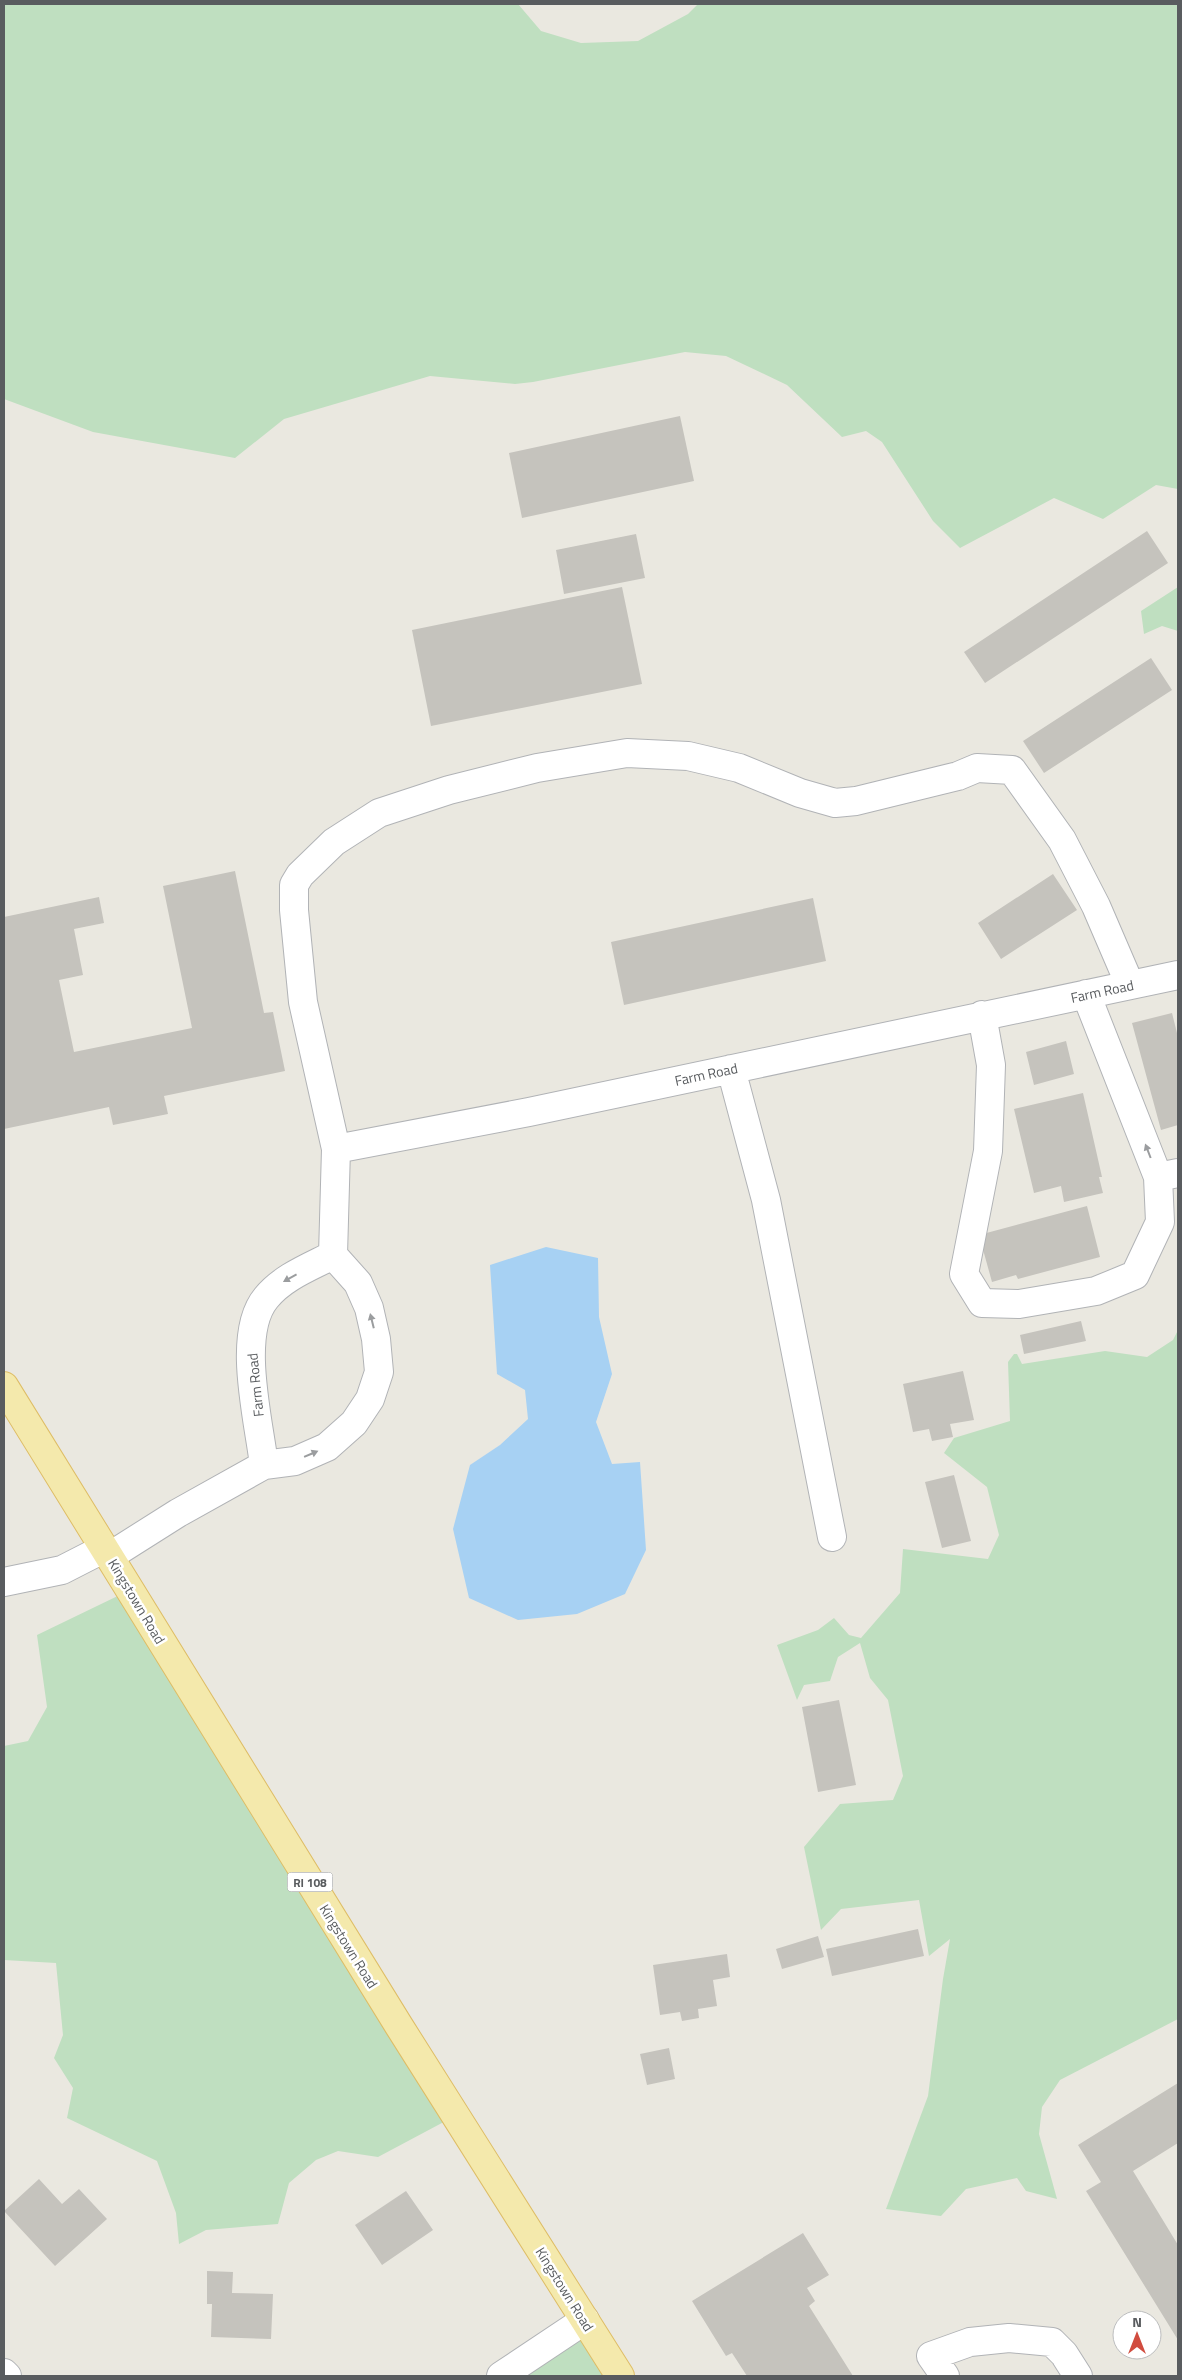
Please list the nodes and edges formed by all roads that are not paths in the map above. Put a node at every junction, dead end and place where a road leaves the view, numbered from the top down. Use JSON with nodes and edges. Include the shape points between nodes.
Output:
{"nodes":[{"id":1,"x":1178,"y":975,"type":"edge"},
{"id":2,"x":1130,"y":985,"type":"junction"},
{"id":3,"x":1086,"y":994,"type":"junction"},
{"id":4,"x":982,"y":1015,"type":"junction"},
{"id":5,"x":731,"y":1069,"type":"junction"},
{"id":6,"x":336,"y":1149,"type":"junction"},
{"id":7,"x":1168,"y":1175,"type":"edge"},
{"id":8,"x":333,"y":1255,"type":"junction"},
{"id":9,"x":4,"y":1386,"type":"edge"},
{"id":10,"x":264,"y":1465,"type":"junction"},
{"id":11,"x":832,"y":1537,"type":"dead end"},
{"id":12,"x":107,"y":1552,"type":"junction"},
{"id":13,"x":4,"y":1582,"type":"edge"},
{"id":14,"x":585,"y":2320,"type":"junction"},
{"id":15,"x":4,"y":2373,"type":"edge"},
{"id":16,"x":7,"y":2376,"type":"edge"},
{"id":17,"x":501,"y":2376,"type":"edge"},
{"id":18,"x":620,"y":2376,"type":"edge"},
{"id":19,"x":944,"y":2376,"type":"edge"},
{"id":20,"x":1078,"y":2376,"type":"edge"}],
"edges":[{"from":1,"to":2,"type":"street","name":"Farm Road"},
{"from":2,"to":3,"type":"street","name":"Farm Road"},
{"from":2,"to":6,"type":"street","via":[[1096,906],[1062,840],[1012,770],[977,768],[958,776],[856,801],[835,803],[800,793],[739,768],[688,756],[627,753],[537,768],[449,790],[379,813],[334,842],[294,885],[304,1002]]},
{"from":3,"to":4,"type":"street","name":"Farm Road"},
{"from":7,"to":3,"type":"street","one_way":true},
{"from":4,"to":5,"type":"street","name":"Farm Road"},
{"from":4,"to":7,"type":"street","via":[[991,1065],[988,1151],[964,1274],[982,1303],[1019,1304],[1096,1291],[1135,1275],[1160,1222]]},
{"from":5,"to":6,"type":"street","name":"Farm Road"},
{"from":5,"to":11,"type":"street","via":[[766,1200]]},
{"from":6,"to":8,"type":"street"},
{"from":8,"to":10,"type":"street","name":"Farm Road","one_way":true,"via":[[284,1280],[265,1298],[253,1326],[250,1354]]},
{"from":10,"to":8,"type":"street","one_way":true,"via":[[295,1460],[326,1447],[354,1423],[370,1399],[379,1372],[369,1308],[358,1284]]},
{"from":9,"to":12,"type":"main road","name":"Kingstown Road","number":"RI 108"},
{"from":10,"to":12,"type":"street"},
{"from":12,"to":13,"type":"street","via":[[62,1570]]},
{"from":12,"to":14,"type":"main road","name":"Kingstown Road","number":"RI 108","via":[[393,2017]]},
{"from":14,"to":17,"type":"street"},
{"from":14,"to":18,"type":"main road","name":"Kingstown Road","number":"RI 108"},
{"from":15,"to":16,"type":"street"},
{"from":19,"to":20,"type":"street","via":[[931,2356],[970,2342],[1009,2338],[1052,2342]]}]}
